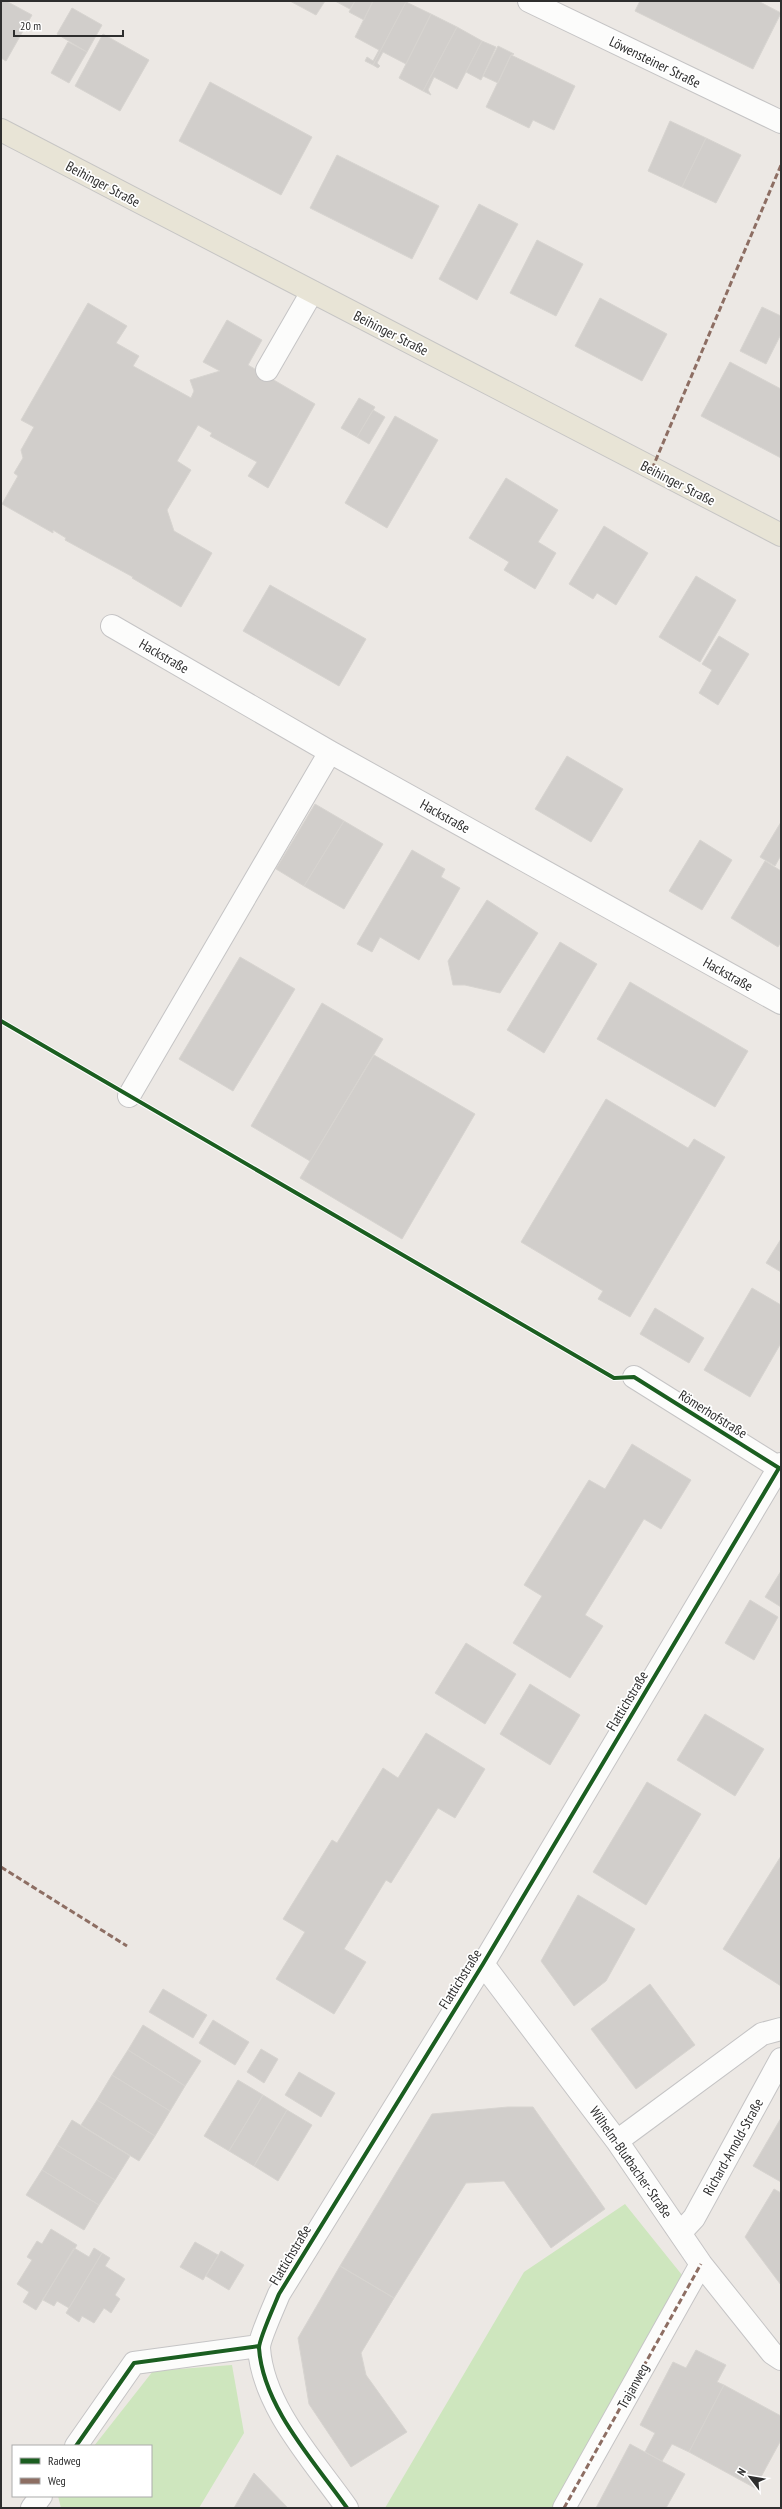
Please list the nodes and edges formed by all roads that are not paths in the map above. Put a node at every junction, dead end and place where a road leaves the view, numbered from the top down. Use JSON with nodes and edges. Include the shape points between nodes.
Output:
{"nodes":[{"id":1,"x":529,"y":1,"type":"edge"},
{"id":2,"x":781,"y":122,"type":"edge"},
{"id":3,"x":1,"y":130,"type":"edge"},
{"id":4,"x":312,"y":292,"type":"junction"},
{"id":5,"x":267,"y":370,"type":"dead end"},
{"id":6,"x":781,"y":535,"type":"edge"},
{"id":7,"x":112,"y":626,"type":"dead end"},
{"id":8,"x":330,"y":752,"type":"junction"},
{"id":9,"x":781,"y":1003,"type":"edge"},
{"id":10,"x":129,"y":1096,"type":"dead end"},
{"id":11,"x":634,"y":1378,"type":"dead end"},
{"id":12,"x":780,"y":1467,"type":"edge"},
{"id":13,"x":483,"y":1964,"type":"junction"},
{"id":14,"x":781,"y":2029,"type":"edge"},
{"id":15,"x":781,"y":2059,"type":"edge"},
{"id":16,"x":617,"y":2141,"type":"junction"},
{"id":17,"x":681,"y":2232,"type":"junction"},
{"id":18,"x":701,"y":2264,"type":"junction"},
{"id":19,"x":259,"y":2346,"type":"junction"},
{"id":20,"x":781,"y":2358,"type":"edge"},
{"id":21,"x":77,"y":2445,"type":"edge"},
{"id":22,"x":39,"y":2497,"type":"edge"},
{"id":23,"x":32,"y":2508,"type":"edge"},
{"id":24,"x":347,"y":2508,"type":"edge"},
{"id":25,"x":564,"y":2508,"type":"edge"}],
"edges":[{"from":1,"to":2,"type":"street","name":"Löwensteiner Straße"},
{"from":3,"to":4,"type":"main road","name":"Beihinger Straße"},
{"from":4,"to":5,"type":"street"},
{"from":4,"to":6,"type":"main road","name":"Beihinger Straße"},
{"from":7,"to":8,"type":"street","name":"Hackstraße"},
{"from":8,"to":9,"type":"street","name":"Hackstraße"},
{"from":8,"to":10,"type":"street"},
{"from":11,"to":12,"type":"street","name":"Römerhofstraße"},
{"from":12,"to":13,"type":"street","name":"Flattichstraße"},
{"from":13,"to":16,"type":"street","name":"Wilhelm-Blutbacher-Straße"},
{"from":13,"to":19,"type":"street","name":"Flattichstraße","via":[[279,2294]]},
{"from":14,"to":16,"type":"street","via":[[762,2034]]},
{"from":15,"to":17,"type":"street","name":"Richard-Arnold-Straße","via":[[694,2218]]},
{"from":16,"to":17,"type":"street","name":"Wilhelm-Blutbacher-Straße"},
{"from":17,"to":18,"type":"street","name":"Wilhelm-Blutbacher-Straße"},
{"from":18,"to":20,"type":"street","name":"Wilhelm-Blutbacher-Straße","via":[[772,2353]]},
{"from":18,"to":25,"type":"street","name":"Trajanweg"},
{"from":19,"to":21,"type":"street","via":[[134,2363]]},
{"from":19,"to":24,"type":"street","via":[[266,2380],[276,2408]]},
{"from":22,"to":23,"type":"street"}]}
